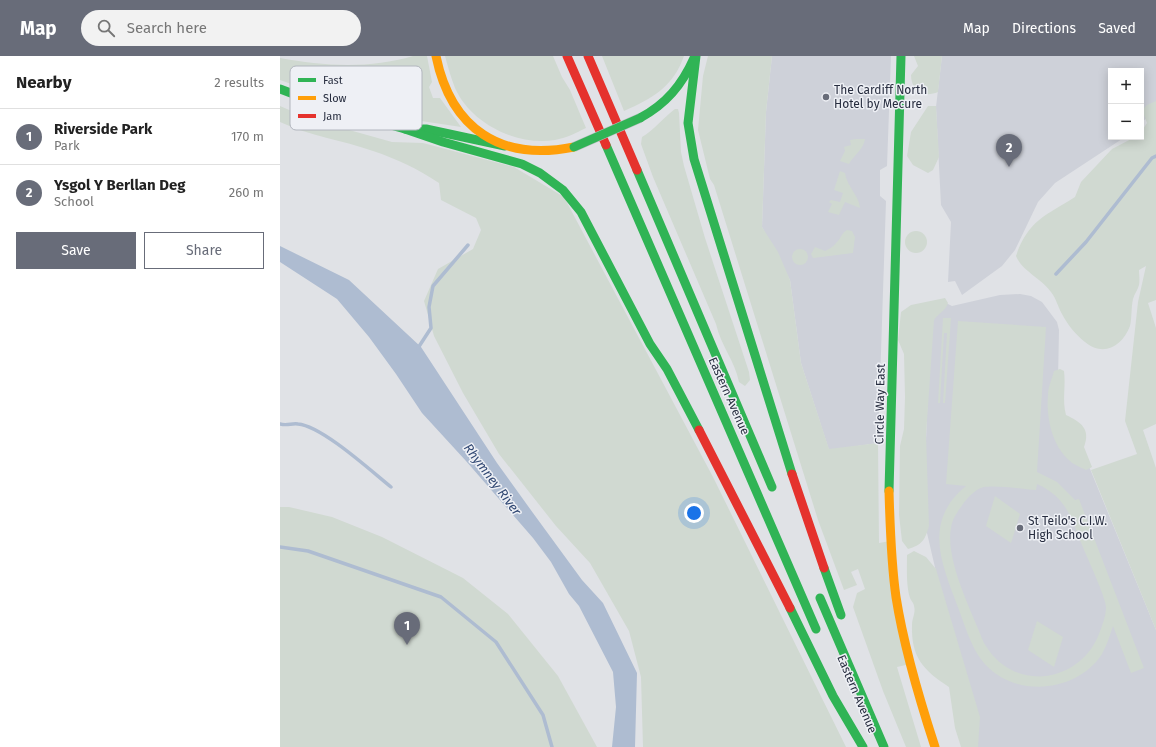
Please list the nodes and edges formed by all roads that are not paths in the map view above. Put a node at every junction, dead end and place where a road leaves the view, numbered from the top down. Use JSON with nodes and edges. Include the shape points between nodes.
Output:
{"nodes":[{"id":1,"x":436,"y":56,"type":"edge"},
{"id":2,"x":567,"y":56,"type":"edge"},
{"id":3,"x":588,"y":56,"type":"edge"},
{"id":4,"x":695,"y":56,"type":"edge"},
{"id":5,"x":901,"y":56,"type":"edge"},
{"id":6,"x":280,"y":89,"type":"edge"},
{"id":7,"x":290,"y":93,"type":"edge"},
{"id":8,"x":422,"y":129,"type":"edge"},
{"id":9,"x":409,"y":130,"type":"edge"},
{"id":10,"x":504,"y":146,"type":"junction"},
{"id":11,"x":667,"y":370,"type":"junction"},
{"id":12,"x":775,"y":494,"type":"dead end"},
{"id":13,"x":814,"y":586,"type":"dead end"},
{"id":14,"x":844,"y":621,"type":"dead end"},
{"id":15,"x":819,"y":636,"type":"dead end"},
{"id":16,"x":868,"y":686,"type":"dead end"},
{"id":17,"x":848,"y":701,"type":"dead end"},
{"id":18,"x":863,"y":747,"type":"edge"},
{"id":19,"x":867,"y":747,"type":"edge"},
{"id":20,"x":885,"y":747,"type":"edge"},
{"id":21,"x":935,"y":747,"type":"edge"}],
"edges":[{"from":1,"to":10,"type":"main road","via":[[441,80],[455,106],[482,133]]},
{"from":2,"to":15,"type":"main road","name":"Eastern Avenue"},
{"from":3,"to":12,"type":"main road","name":"Eastern Avenue"},
{"from":4,"to":10,"type":"main road","bridge":true,"via":[[683,82],[673,94],[640,118],[574,147],[538,152]]},
{"from":4,"to":14,"type":"main road","via":[[688,123],[694,159],[802,507]]},
{"from":5,"to":21,"type":"main road","name":"Circle Way East","via":[[889,485],[890,541],[903,634]]},
{"from":6,"to":7,"type":"main road"},
{"from":8,"to":10,"type":"main road"},
{"from":9,"to":11,"type":"main road","via":[[422,137],[509,160],[557,183],[581,212],[650,344]]},
{"from":10,"to":11,"type":"main road","via":[[548,167],[566,181],[582,200],[656,342]]},
{"from":11,"to":18,"type":"main road","via":[[781,589],[833,696]]},
{"from":13,"to":20,"type":"main road","name":"Eastern Avenue"},
{"from":16,"to":20,"type":"main road"},
{"from":17,"to":19,"type":"main road","name":"Eastern Avenue"}]}
